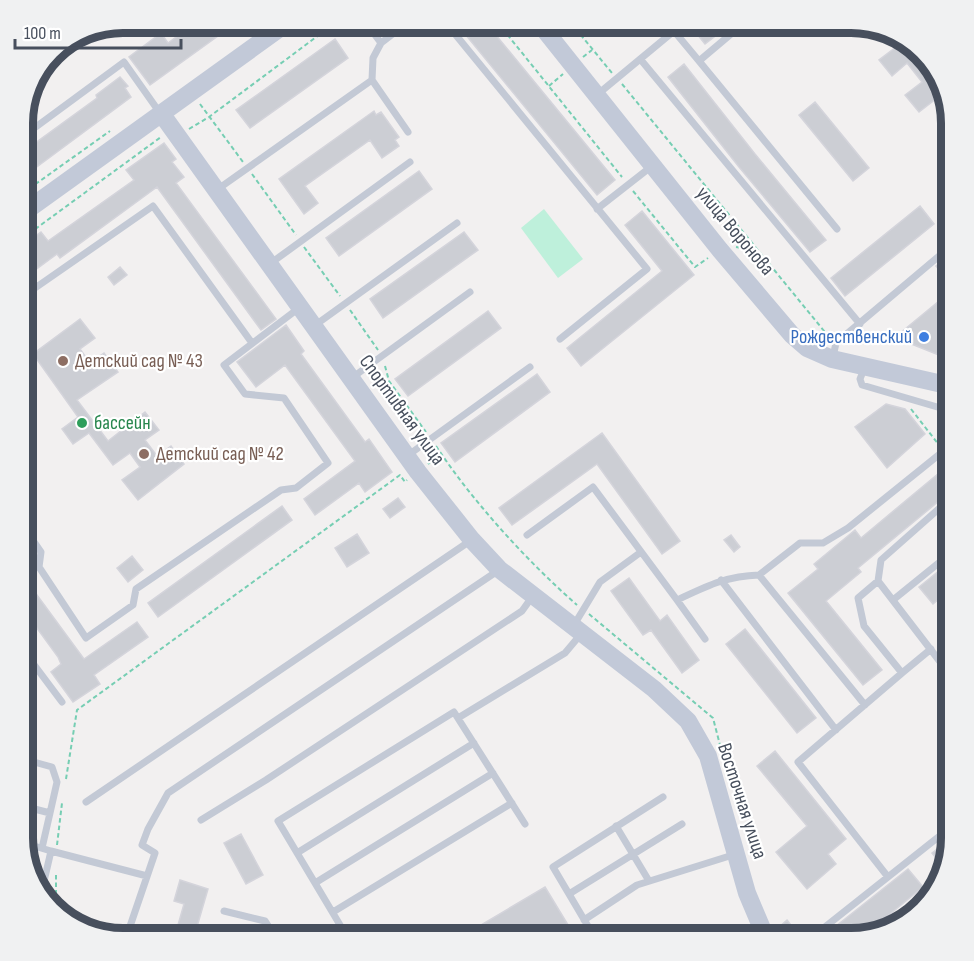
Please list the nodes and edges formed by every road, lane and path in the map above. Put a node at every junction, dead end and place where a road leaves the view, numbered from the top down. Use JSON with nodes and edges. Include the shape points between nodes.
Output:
{"nodes":[{"id":1,"x":257,"y":33,"type":"edge"},
{"id":2,"x":374,"y":33,"type":"edge"},
{"id":3,"x":394,"y":33,"type":"edge"},
{"id":4,"x":454,"y":33,"type":"edge"},
{"id":5,"x":506,"y":33,"type":"edge"},
{"id":6,"x":547,"y":33,"type":"edge"},
{"id":7,"x":579,"y":33,"type":"edge"},
{"id":8,"x":672,"y":33,"type":"edge"},
{"id":9,"x":676,"y":33,"type":"edge"},
{"id":10,"x":732,"y":33,"type":"edge"},
{"id":11,"x":381,"y":43,"type":"junction"},
{"id":12,"x":641,"y":60,"type":"junction"},
{"id":13,"x":699,"y":61,"type":"junction"},
{"id":14,"x":617,"y":78,"type":"junction"},
{"id":15,"x":372,"y":80,"type":"junction"},
{"id":16,"x":596,"y":95,"type":"junction"},
{"id":17,"x":161,"y":113,"type":"junction"},
{"id":18,"x":209,"y":117,"type":"dead end"},
{"id":19,"x":33,"y":129,"type":"edge"},
{"id":20,"x":408,"y":132,"type":"dead end"},
{"id":21,"x":410,"y":162,"type":"dead end"},
{"id":22,"x":652,"y":166,"type":"junction"},
{"id":23,"x":247,"y":168,"type":"junction"},
{"id":24,"x":628,"y":185,"type":"junction"},
{"id":25,"x":216,"y":190,"type":"junction"},
{"id":26,"x":33,"y":206,"type":"edge"},
{"id":27,"x":597,"y":209,"type":"junction"},
{"id":28,"x":457,"y":223,"type":"dead end"},
{"id":29,"x":837,"y":229,"type":"dead end"},
{"id":30,"x":300,"y":242,"type":"junction"},
{"id":31,"x":720,"y":250,"type":"junction"},
{"id":32,"x":757,"y":250,"type":"junction"},
{"id":33,"x":941,"y":255,"type":"edge"},
{"id":34,"x":269,"y":264,"type":"junction"},
{"id":35,"x":33,"y":289,"type":"edge"},
{"id":36,"x":470,"y":292,"type":"dead end"},
{"id":37,"x":345,"y":303,"type":"junction"},
{"id":38,"x":300,"y":307,"type":"junction"},
{"id":39,"x":860,"y":324,"type":"junction"},
{"id":40,"x":314,"y":326,"type":"junction"},
{"id":41,"x":560,"y":339,"type":"dead end"},
{"id":42,"x":252,"y":343,"type":"junction"},
{"id":43,"x":834,"y":351,"type":"junction"},
{"id":44,"x":382,"y":355,"type":"junction"},
{"id":45,"x":865,"y":366,"type":"junction"},
{"id":46,"x":530,"y":367,"type":"dead end"},
{"id":47,"x":351,"y":378,"type":"junction"},
{"id":48,"x":941,"y":384,"type":"edge"},
{"id":49,"x":941,"y":408,"type":"edge"},
{"id":50,"x":431,"y":439,"type":"junction"},
{"id":51,"x":941,"y":453,"type":"edge"},
{"id":52,"x":441,"y":454,"type":"junction"},
{"id":53,"x":407,"y":456,"type":"junction"},
{"id":54,"x":418,"y":472,"type":"junction"},
{"id":55,"x":941,"y":507,"type":"edge"},
{"id":56,"x":527,"y":535,"type":"dead end"},
{"id":57,"x":33,"y":540,"type":"edge"},
{"id":58,"x":472,"y":540,"type":"junction"},
{"id":59,"x":640,"y":552,"type":"junction"},
{"id":60,"x":941,"y":561,"type":"edge"},
{"id":61,"x":499,"y":569,"type":"junction"},
{"id":62,"x":759,"y":575,"type":"junction"},
{"id":63,"x":721,"y":580,"type":"junction"},
{"id":64,"x":878,"y":581,"type":"junction"},
{"id":65,"x":533,"y":595,"type":"junction"},
{"id":66,"x":676,"y":600,"type":"junction"},
{"id":67,"x":893,"y":600,"type":"junction"},
{"id":68,"x":580,"y":623,"type":"junction"},
{"id":69,"x":705,"y":639,"type":"dead end"},
{"id":70,"x":931,"y":649,"type":"junction"},
{"id":71,"x":941,"y":657,"type":"edge"},
{"id":72,"x":938,"y":659,"type":"junction"},
{"id":73,"x":941,"y":663,"type":"edge"},
{"id":74,"x":33,"y":664,"type":"edge"},
{"id":75,"x":902,"y":673,"type":"junction"},
{"id":76,"x":654,"y":689,"type":"joint"},
{"id":77,"x":62,"y":702,"type":"dead end"},
{"id":78,"x":865,"y":705,"type":"junction"},
{"id":79,"x":458,"y":718,"type":"junction"},
{"id":80,"x":836,"y":730,"type":"junction"},
{"id":81,"x":474,"y":743,"type":"junction"},
{"id":82,"x":722,"y":752,"type":"dead end"},
{"id":83,"x":33,"y":762,"type":"edge"},
{"id":84,"x":493,"y":773,"type":"junction"},
{"id":85,"x":65,"y":781,"type":"dead end"},
{"id":86,"x":663,"y":797,"type":"dead end"},
{"id":87,"x":62,"y":801,"type":"dead end"},
{"id":88,"x":86,"y":802,"type":"dead end"},
{"id":89,"x":512,"y":803,"type":"junction"},
{"id":90,"x":33,"y":809,"type":"edge"},
{"id":91,"x":50,"y":813,"type":"junction"},
{"id":92,"x":201,"y":820,"type":"dead end"},
{"id":93,"x":525,"y":824,"type":"dead end"},
{"id":94,"x":682,"y":824,"type":"dead end"},
{"id":95,"x":616,"y":826,"type":"junction"},
{"id":96,"x":941,"y":835,"type":"edge"},
{"id":97,"x":34,"y":846,"type":"edge"},
{"id":98,"x":42,"y":848,"type":"junction"},
{"id":99,"x":54,"y":851,"type":"junction"},
{"id":100,"x":297,"y":853,"type":"junction"},
{"id":101,"x":633,"y":854,"type":"junction"},
{"id":102,"x":736,"y":854,"type":"junction"},
{"id":103,"x":56,"y":874,"type":"dead end"},
{"id":104,"x":147,"y":876,"type":"junction"},
{"id":105,"x":888,"y":877,"type":"junction"},
{"id":106,"x":44,"y":881,"type":"edge"},
{"id":107,"x":649,"y":881,"type":"junction"},
{"id":108,"x":315,"y":883,"type":"junction"},
{"id":109,"x":569,"y":894,"type":"junction"},
{"id":110,"x":56,"y":899,"type":"edge"},
{"id":111,"x":224,"y":911,"type":"dead end"},
{"id":112,"x":333,"y":912,"type":"junction"},
{"id":113,"x":584,"y":920,"type":"junction"},
{"id":114,"x":130,"y":928,"type":"edge"},
{"id":115,"x":269,"y":928,"type":"edge"},
{"id":116,"x":342,"y":928,"type":"edge"},
{"id":117,"x":589,"y":928,"type":"edge"},
{"id":118,"x":762,"y":928,"type":"edge"},
{"id":119,"x":825,"y":928,"type":"edge"}],
"edges":[{"from":1,"to":17,"type":"street"},
{"from":2,"to":11,"type":"lane"},
{"from":3,"to":11,"type":"lane"},
{"from":4,"to":27,"type":"lane"},
{"from":5,"to":24,"type":"path"},
{"from":6,"to":16,"type":"street","name":"улица Воронова"},
{"from":7,"to":14,"type":"path"},
{"from":8,"to":12,"type":"lane"},
{"from":9,"to":13,"type":"lane"},
{"from":10,"to":13,"type":"lane"},
{"from":11,"to":15,"type":"lane","via":[[373,58]]},
{"from":12,"to":14,"type":"lane"},
{"from":12,"to":39,"type":"lane"},
{"from":13,"to":29,"type":"lane"},
{"from":14,"to":16,"type":"lane"},
{"from":14,"to":32,"type":"path"},
{"from":15,"to":20,"type":"lane"},
{"from":15,"to":23,"type":"lane"},
{"from":16,"to":22,"type":"street","name":"улица Воронова"},
{"from":17,"to":19,"type":"lane","via":[[124,62]]},
{"from":17,"to":25,"type":"street","name":"Спортивная улица"},
{"from":17,"to":26,"type":"street"},
{"from":18,"to":23,"type":"path"},
{"from":21,"to":30,"type":"lane"},
{"from":22,"to":24,"type":"lane"},
{"from":22,"to":31,"type":"street","name":"улица Воронова"},
{"from":23,"to":25,"type":"lane"},
{"from":23,"to":30,"type":"path"},
{"from":24,"to":27,"type":"lane"},
{"from":24,"to":31,"type":"path","via":[[695,267]]},
{"from":25,"to":34,"type":"street","name":"Спортивная улица"},
{"from":27,"to":41,"type":"lane","via":[[647,269]]},
{"from":28,"to":37,"type":"lane"},
{"from":30,"to":34,"type":"lane"},
{"from":30,"to":37,"type":"path"},
{"from":31,"to":32,"type":"path","via":[[726,245]]},
{"from":31,"to":43,"type":"street","name":"улица Воронова","via":[[792,335],[807,348]]},
{"from":32,"to":43,"type":"path"},
{"from":33,"to":39,"type":"lane"},
{"from":34,"to":38,"type":"street","name":"Спортивная улица"},
{"from":35,"to":42,"type":"lane","via":[[153,206]]},
{"from":36,"to":44,"type":"lane"},
{"from":37,"to":40,"type":"lane"},
{"from":37,"to":44,"type":"path"},
{"from":38,"to":40,"type":"street","name":"Спортивная улица"},
{"from":38,"to":42,"type":"lane"},
{"from":39,"to":43,"type":"lane"},
{"from":40,"to":47,"type":"street","name":"Спортивная улица"},
{"from":42,"to":57,"type":"lane","via":[[224,365],[245,394],[284,398],[328,463],[296,488],[281,490],[136,589],[133,605],[86,638],[39,567],[41,552]]},
{"from":43,"to":45,"type":"street","name":"улица Воронова"},
{"from":44,"to":47,"type":"lane"},
{"from":44,"to":50,"type":"path","via":[[389,381]]},
{"from":45,"to":48,"type":"street","name":"улица Воронова"},
{"from":45,"to":49,"type":"lane","via":[[860,378],[862,385]]},
{"from":46,"to":50,"type":"lane"},
{"from":47,"to":53,"type":"street","name":"Спортивная улица"},
{"from":50,"to":52,"type":"path"},
{"from":50,"to":53,"type":"lane"},
{"from":51,"to":62,"type":"lane","via":[[848,528],[823,543],[800,543]]},
{"from":52,"to":54,"type":"path"},
{"from":52,"to":68,"type":"path"},
{"from":53,"to":54,"type":"street","name":"Спортивная улица"},
{"from":54,"to":58,"type":"street","name":"Спортивная улица"},
{"from":54,"to":85,"type":"path","via":[[405,482],[400,475],[77,711]]},
{"from":55,"to":64,"type":"lane","via":[[881,560]]},
{"from":56,"to":59,"type":"lane","via":[[593,487]]},
{"from":58,"to":61,"type":"street","name":"Спортивная улица"},
{"from":58,"to":88,"type":"lane"},
{"from":59,"to":66,"type":"lane"},
{"from":59,"to":68,"type":"lane","via":[[600,582]]},
{"from":60,"to":67,"type":"lane"},
{"from":61,"to":65,"type":"street","name":"Спортивная улица"},
{"from":61,"to":104,"type":"lane","via":[[168,794],[141,845],[156,853]]},
{"from":62,"to":63,"type":"lane"},
{"from":62,"to":78,"type":"lane"},
{"from":63,"to":66,"type":"lane"},
{"from":63,"to":80,"type":"lane"},
{"from":64,"to":67,"type":"lane"},
{"from":64,"to":75,"type":"lane","via":[[858,598],[864,626]]},
{"from":65,"to":68,"type":"street","name":"Спортивная улица"},
{"from":65,"to":92,"type":"lane","via":[[522,610],[435,669]]},
{"from":66,"to":69,"type":"lane"},
{"from":67,"to":70,"type":"lane"},
{"from":68,"to":76,"type":"street","name":"Спортивная улица"},
{"from":68,"to":79,"type":"lane","via":[[565,653]]},
{"from":68,"to":82,"type":"path","via":[[713,718]]},
{"from":70,"to":72,"type":"lane"},
{"from":70,"to":75,"type":"lane"},
{"from":71,"to":72,"type":"lane"},
{"from":72,"to":73,"type":"lane"},
{"from":74,"to":77,"type":"lane"},
{"from":75,"to":78,"type":"lane"},
{"from":76,"to":102,"type":"street","name":"Восточная улица","via":[[688,721],[708,756]]},
{"from":78,"to":80,"type":"lane"},
{"from":79,"to":81,"type":"lane"},
{"from":79,"to":100,"type":"lane","via":[[454,712],[278,821]]},
{"from":80,"to":105,"type":"lane","via":[[798,762]]},
{"from":81,"to":84,"type":"lane"},
{"from":81,"to":100,"type":"lane"},
{"from":83,"to":91,"type":"lane","via":[[52,767],[57,782]]},
{"from":84,"to":89,"type":"lane"},
{"from":84,"to":108,"type":"lane"},
{"from":86,"to":95,"type":"lane"},
{"from":87,"to":99,"type":"path"},
{"from":89,"to":93,"type":"lane"},
{"from":89,"to":112,"type":"lane"},
{"from":90,"to":91,"type":"lane"},
{"from":91,"to":98,"type":"lane"},
{"from":94,"to":101,"type":"lane"},
{"from":95,"to":101,"type":"lane"},
{"from":95,"to":109,"type":"lane","via":[[553,867]]},
{"from":96,"to":105,"type":"lane"},
{"from":97,"to":98,"type":"lane"},
{"from":98,"to":99,"type":"lane"},
{"from":99,"to":104,"type":"lane"},
{"from":99,"to":106,"type":"lane"},
{"from":100,"to":108,"type":"lane"},
{"from":101,"to":107,"type":"lane"},
{"from":101,"to":109,"type":"lane"},
{"from":102,"to":107,"type":"lane"},
{"from":102,"to":118,"type":"street","name":"Восточная улица"},
{"from":103,"to":110,"type":"path"},
{"from":104,"to":114,"type":"lane"},
{"from":105,"to":119,"type":"lane"},
{"from":107,"to":113,"type":"lane"},
{"from":108,"to":112,"type":"lane"},
{"from":109,"to":113,"type":"lane"},
{"from":111,"to":115,"type":"lane","via":[[265,921]]},
{"from":112,"to":116,"type":"lane"},
{"from":113,"to":117,"type":"lane"}]}
